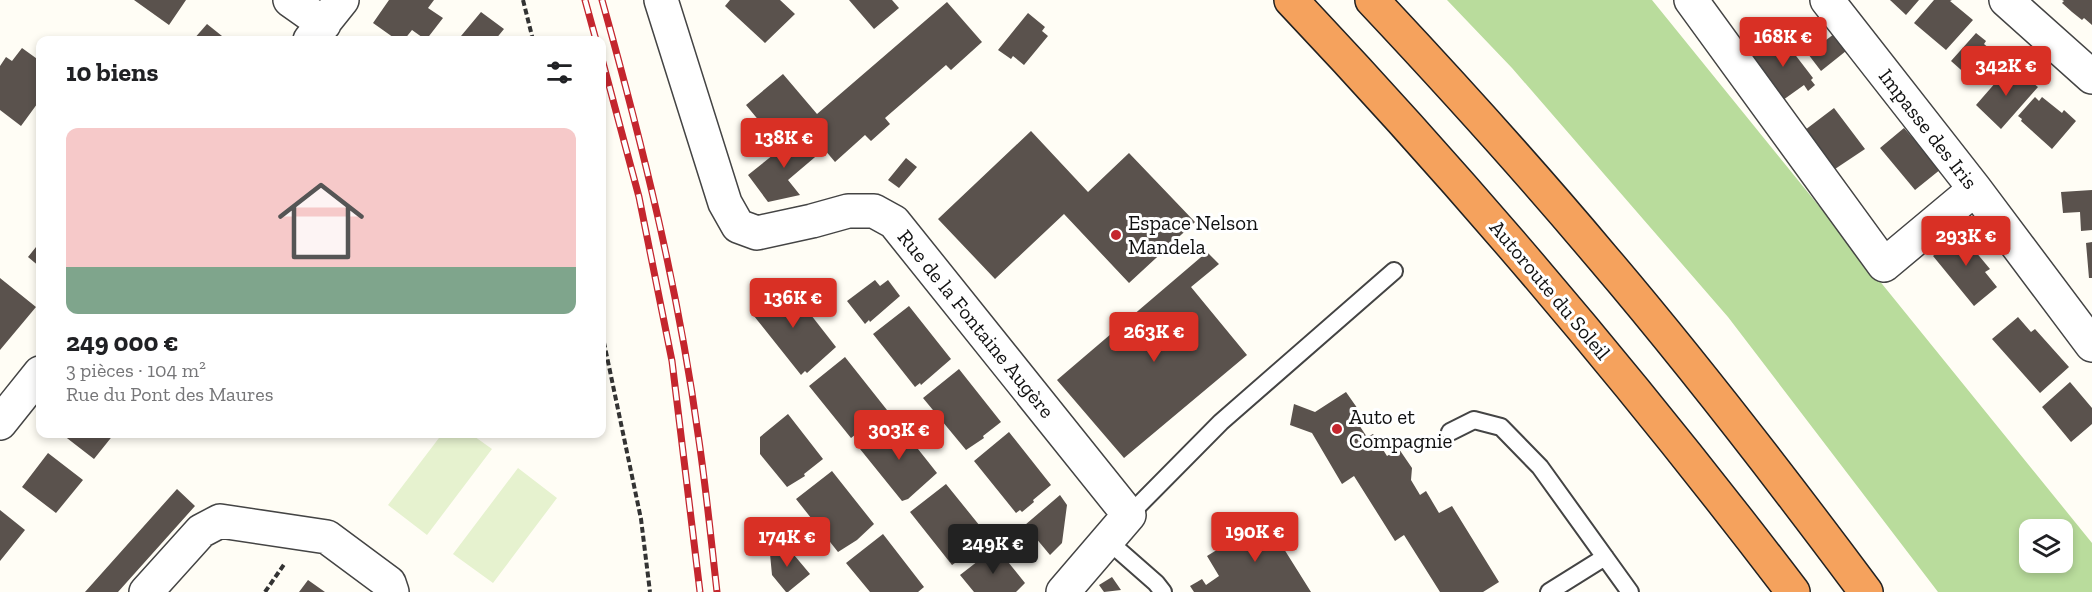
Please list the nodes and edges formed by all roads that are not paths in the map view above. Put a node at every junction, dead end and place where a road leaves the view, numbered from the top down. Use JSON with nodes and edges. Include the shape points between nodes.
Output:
{"nodes":[{"id":1,"x":290,"y":0,"type":"edge"},
{"id":2,"x":661,"y":0,"type":"edge"},
{"id":3,"x":1291,"y":0,"type":"edge"},
{"id":4,"x":1372,"y":0,"type":"edge"},
{"id":5,"x":1691,"y":0,"type":"edge"},
{"id":6,"x":1827,"y":0,"type":"edge"},
{"id":7,"x":2006,"y":0,"type":"edge"},
{"id":8,"x":325,"y":21,"type":"edge"},
{"id":9,"x":2092,"y":77,"type":"edge"},
{"id":10,"x":1975,"y":189,"type":"junction"},
{"id":11,"x":1394,"y":272,"type":"dead end"},
{"id":12,"x":2086,"y":325,"type":"edge"},
{"id":13,"x":36,"y":378,"type":"edge"},
{"id":14,"x":0,"y":423,"type":"edge"},
{"id":15,"x":1450,"y":432,"type":"dead end"},
{"id":16,"x":1129,"y":515,"type":"junction"},
{"id":17,"x":1107,"y":540,"type":"junction"},
{"id":18,"x":1605,"y":557,"type":"junction"},
{"id":19,"x":146,"y":592,"type":"edge"},
{"id":20,"x":392,"y":592,"type":"edge"},
{"id":21,"x":1063,"y":592,"type":"edge"},
{"id":22,"x":1163,"y":592,"type":"edge"},
{"id":23,"x":1549,"y":592,"type":"edge"},
{"id":24,"x":1630,"y":592,"type":"edge"},
{"id":25,"x":1793,"y":592,"type":"edge"},
{"id":26,"x":1866,"y":592,"type":"edge"}],
"edges":[{"from":1,"to":8,"type":"street"},
{"from":2,"to":16,"type":"street","name":"Rue de la Fontaine Augère","via":[[725,203],[738,226],[757,233],[848,210],[874,211],[894,222]]},
{"from":3,"to":25,"type":"highway","name":"Autoroute du Soleil","via":[[1552,289]]},
{"from":4,"to":26,"type":"highway","via":[[1603,257],[1775,471]]},
{"from":5,"to":10,"type":"street","via":[[1884,265]]},
{"from":6,"to":10,"type":"street","name":"Impasse des Iris"},
{"from":7,"to":9,"type":"street"},
{"from":10,"to":12,"type":"street","name":"Impasse des Iris"},
{"from":11,"to":16,"type":"lane","via":[[1221,422]]},
{"from":13,"to":14,"type":"street"},
{"from":15,"to":18,"type":"lane","via":[[1474,420],[1501,427],[1540,467]]},
{"from":16,"to":17,"type":"street"},
{"from":17,"to":21,"type":"street"},
{"from":17,"to":22,"type":"lane"},
{"from":18,"to":23,"type":"lane"},
{"from":18,"to":24,"type":"lane"},
{"from":19,"to":20,"type":"street","via":[[201,531],[220,521],[327,537],[389,583]]}]}
